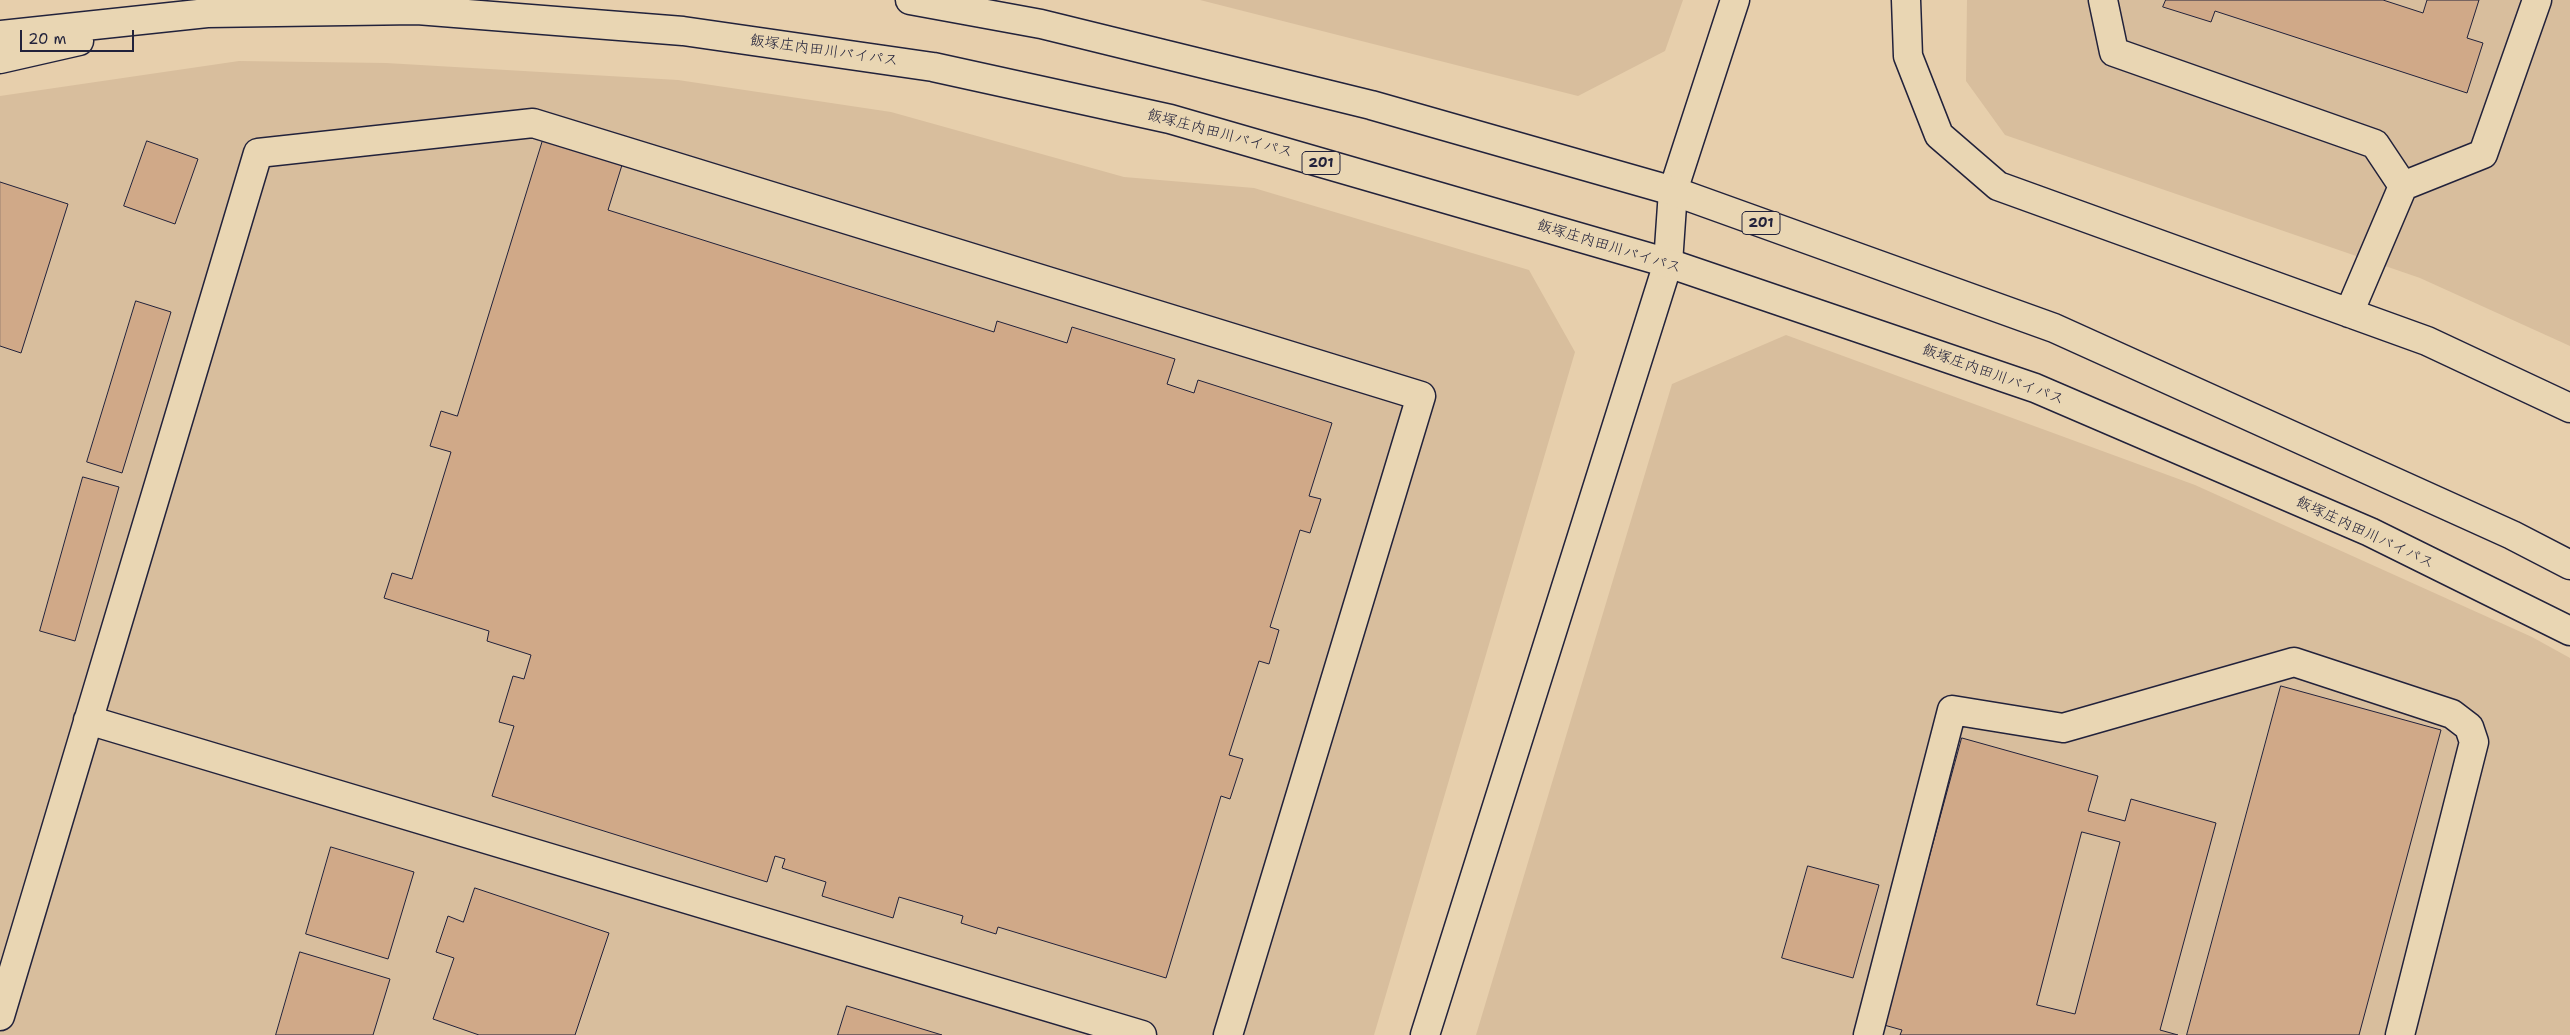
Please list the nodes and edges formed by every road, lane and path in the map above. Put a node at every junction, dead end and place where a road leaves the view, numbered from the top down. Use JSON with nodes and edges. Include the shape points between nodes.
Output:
{"nodes":[{"id":1,"x":910,"y":0,"type":"edge"},
{"id":2,"x":1735,"y":0,"type":"edge"},
{"id":3,"x":1906,"y":0,"type":"edge"},
{"id":4,"x":2103,"y":0,"type":"edge"},
{"id":5,"x":2536,"y":0,"type":"edge"},
{"id":6,"x":207,"y":12,"type":"junction"},
{"id":7,"x":0,"y":35,"type":"edge"},
{"id":8,"x":0,"y":59,"type":"edge"},
{"id":9,"x":2403,"y":186,"type":"junction"},
{"id":10,"x":1673,"y":191,"type":"junction"},
{"id":11,"x":1668,"y":264,"type":"junction"},
{"id":12,"x":2349,"y":313,"type":"junction"},
{"id":13,"x":2570,"y":408,"type":"edge"},
{"id":14,"x":2570,"y":565,"type":"edge"},
{"id":15,"x":2570,"y":631,"type":"edge"},
{"id":16,"x":89,"y":720,"type":"junction"},
{"id":17,"x":0,"y":1016,"type":"edge"},
{"id":18,"x":1142,"y":1035,"type":"edge"},
{"id":19,"x":1228,"y":1035,"type":"edge"},
{"id":20,"x":1425,"y":1035,"type":"edge"},
{"id":21,"x":1868,"y":1035,"type":"edge"},
{"id":22,"x":2400,"y":1035,"type":"edge"}],
"edges":[{"from":1,"to":10,"type":"main road","number":"201","via":[[1041,24],[1371,105]]},
{"from":2,"to":10,"type":"main road"},
{"from":3,"to":12,"type":"main road","via":[[1908,56],[1938,134],[1998,186]]},
{"from":4,"to":9,"type":"main road","via":[[2114,52],[2375,144]]},
{"from":5,"to":9,"type":"main road","via":[[2483,154]]},
{"from":6,"to":7,"type":"main road","name":"飯塚庄内田川バイパス","number":"201"},
{"from":6,"to":8,"type":"main road"},
{"from":6,"to":11,"type":"main road","name":"飯塚庄内田川バイパス","number":"201","via":[[417,10],[683,31],[932,68],[1170,119]]},
{"from":9,"to":12,"type":"main road"},
{"from":10,"to":11,"type":"main road"},
{"from":10,"to":14,"type":"main road","number":"201","via":[[2054,328],[2512,535]]},
{"from":11,"to":15,"type":"main road","name":"飯塚庄内田川バイパス","number":"201","via":[[2035,388],[2370,532]]},
{"from":11,"to":20,"type":"main road"},
{"from":12,"to":13,"type":"main road","via":[[2427,341]]},
{"from":16,"to":17,"type":"main road"},
{"from":16,"to":18,"type":"main road"},
{"from":16,"to":19,"type":"main road","via":[[258,153],[533,123],[1421,396]]},
{"from":21,"to":22,"type":"main road","via":[[1952,710],[2063,728],[2294,662],[2452,714],[2469,727],[2474,742]]}]}
